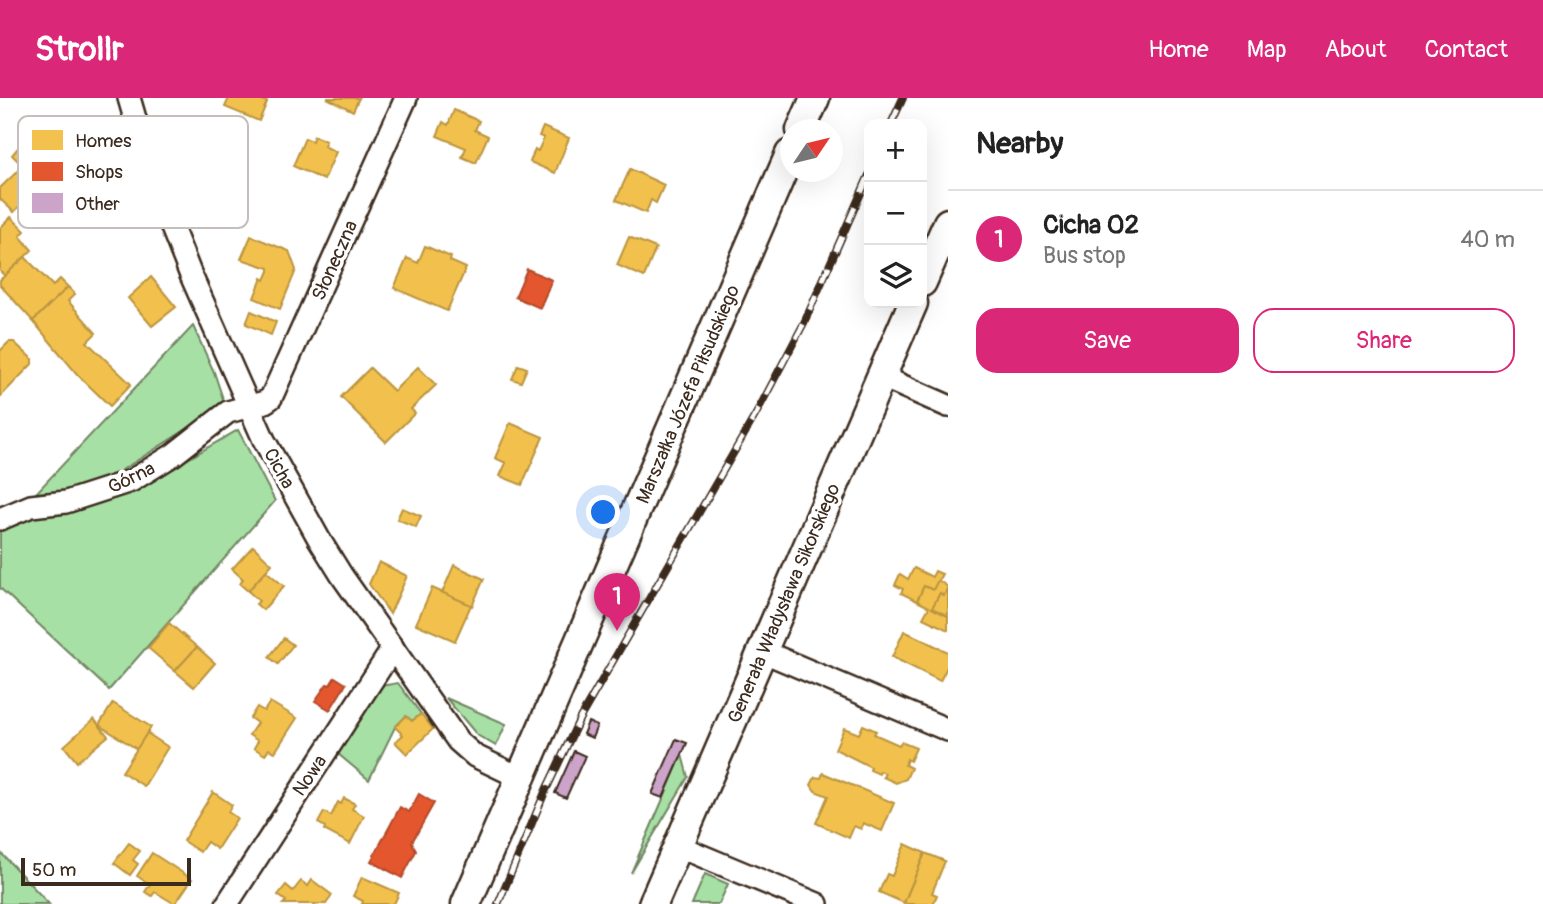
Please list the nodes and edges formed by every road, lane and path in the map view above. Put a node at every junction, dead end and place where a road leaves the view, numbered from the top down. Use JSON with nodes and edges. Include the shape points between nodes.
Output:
{"nodes":[{"id":1,"x":129,"y":98,"type":"edge"},
{"id":2,"x":406,"y":98,"type":"edge"},
{"id":3,"x":815,"y":98,"type":"edge"},
{"id":4,"x":134,"y":116,"type":"edge"},
{"id":5,"x":806,"y":119,"type":"edge"},
{"id":6,"x":780,"y":177,"type":"edge"},
{"id":7,"x":948,"y":223,"type":"edge"},
{"id":8,"x":172,"y":228,"type":"edge"},
{"id":9,"x":927,"y":271,"type":"edge"},
{"id":10,"x":911,"y":308,"type":"edge"},
{"id":11,"x":880,"y":376,"type":"junction"},
{"id":12,"x":249,"y":406,"type":"junction"},
{"id":13,"x":948,"y":406,"type":"edge"},
{"id":14,"x":0,"y":519,"type":"edge"},
{"id":15,"x":393,"y":648,"type":"junction"},
{"id":16,"x":762,"y":651,"type":"junction"},
{"id":17,"x":948,"y":730,"type":"edge"},
{"id":18,"x":521,"y":778,"type":"junction"},
{"id":19,"x":678,"y":846,"type":"junction"},
{"id":20,"x":227,"y":904,"type":"edge"},
{"id":21,"x":466,"y":904,"type":"edge"},
{"id":22,"x":653,"y":904,"type":"edge"},
{"id":23,"x":817,"y":904,"type":"edge"}],
"edges":[{"from":1,"to":4,"type":"street","name":"Cicha"},
{"from":2,"to":12,"type":"street","name":"Słoneczna","via":[[275,394]]},
{"from":3,"to":5,"type":"main road"},
{"from":6,"to":18,"type":"main road","name":"Marszałka Józefa Piłsudskiego"},
{"from":7,"to":9,"type":"main road"},
{"from":8,"to":12,"type":"street","name":"Cicha"},
{"from":10,"to":11,"type":"main road","name":"Generała Władysława Sikorskiego"},
{"from":11,"to":13,"type":"street"},
{"from":11,"to":16,"type":"main road","name":"Generała Władysława Sikorskiego"},
{"from":12,"to":14,"type":"street","name":"Górna","via":[[228,412],[131,481],[66,502],[31,506]]},
{"from":12,"to":15,"type":"street","name":"Cicha","via":[[319,539]]},
{"from":15,"to":18,"type":"street","name":"Cicha","via":[[458,741],[475,757]]},
{"from":15,"to":20,"type":"street","name":"Nowa"},
{"from":16,"to":17,"type":"street"},
{"from":16,"to":19,"type":"main road","name":"Generała Władysława Sikorskiego"},
{"from":18,"to":21,"type":"main road","name":"Marszałka Józefa Piłsudskiego"},
{"from":19,"to":22,"type":"main road","name":"Generała Władysława Sikorskiego"},
{"from":19,"to":23,"type":"street"}]}
